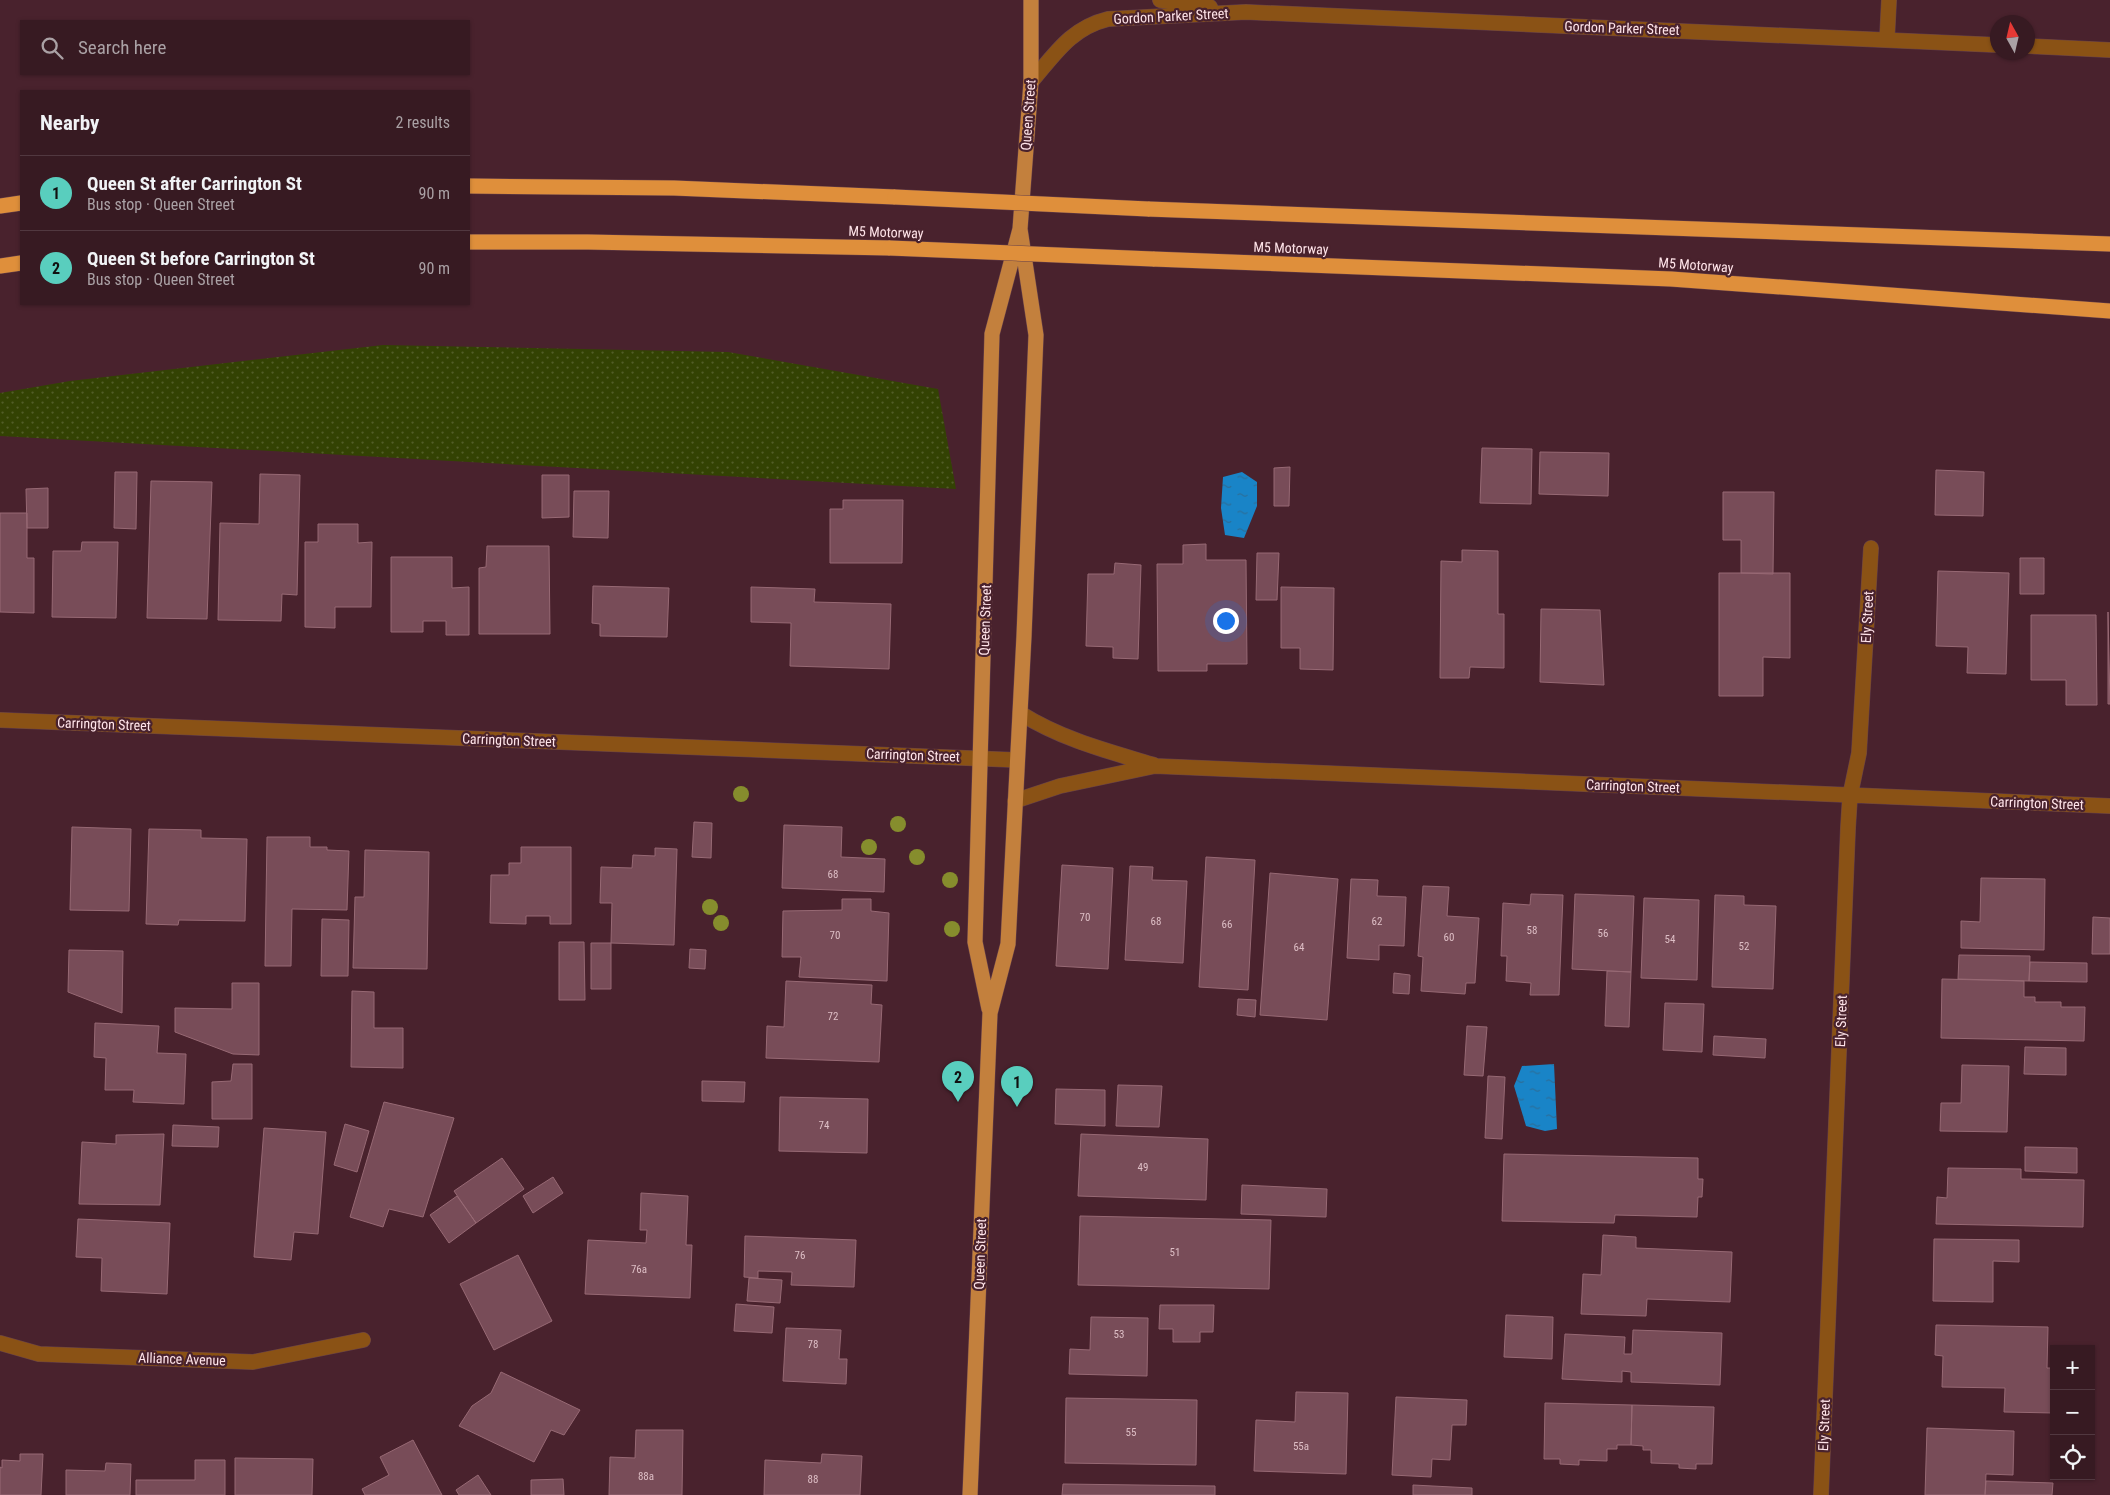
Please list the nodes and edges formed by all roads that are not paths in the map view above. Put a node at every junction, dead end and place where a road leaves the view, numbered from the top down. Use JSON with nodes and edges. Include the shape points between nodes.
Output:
{"nodes":[{"id":1,"x":1031,"y":0,"type":"edge"},
{"id":2,"x":1160,"y":0,"type":"edge"},
{"id":3,"x":1890,"y":0,"type":"edge"},
{"id":4,"x":1246,"y":12,"type":"junction"},
{"id":5,"x":1887,"y":39,"type":"junction"},
{"id":6,"x":1990,"y":45,"type":"edge"},
{"id":7,"x":2035,"y":46,"type":"edge"},
{"id":8,"x":2110,"y":50,"type":"edge"},
{"id":9,"x":1031,"y":82,"type":"junction"},
{"id":10,"x":470,"y":186,"type":"edge"},
{"id":11,"x":20,"y":204,"type":"edge"},
{"id":12,"x":0,"y":206,"type":"edge"},
{"id":13,"x":1020,"y":229,"type":"junction"},
{"id":14,"x":470,"y":242,"type":"edge"},
{"id":15,"x":2109,"y":244,"type":"edge"},
{"id":16,"x":20,"y":263,"type":"edge"},
{"id":17,"x":0,"y":266,"type":"edge"},
{"id":18,"x":2108,"y":311,"type":"edge"},
{"id":19,"x":1871,"y":548,"type":"dead end"},
{"id":20,"x":1020,"y":713,"type":"junction"},
{"id":21,"x":0,"y":720,"type":"edge"},
{"id":22,"x":980,"y":758,"type":"junction"},
{"id":23,"x":1017,"y":760,"type":"junction"},
{"id":24,"x":1155,"y":766,"type":"junction"},
{"id":25,"x":1850,"y":796,"type":"junction"},
{"id":26,"x":1015,"y":801,"type":"junction"},
{"id":27,"x":2110,"y":806,"type":"edge"},
{"id":28,"x":990,"y":1013,"type":"junction"},
{"id":29,"x":363,"y":1340,"type":"dead end"},
{"id":30,"x":0,"y":1343,"type":"edge"},
{"id":31,"x":970,"y":1495,"type":"edge"},
{"id":32,"x":1821,"y":1495,"type":"edge"}],
"edges":[{"from":1,"to":9,"type":"main road","name":"Queen Street"},
{"from":2,"to":4,"type":"street","name":"Gordon Parker Street"},
{"from":3,"to":5,"type":"street"},
{"from":4,"to":5,"type":"street","name":"Gordon Parker Street"},
{"from":4,"to":9,"type":"street","name":"Gordon Parker Street","via":[[1095,22],[1075,33]]},
{"from":5,"to":6,"type":"street","name":"Gordon Parker Street"},
{"from":7,"to":8,"type":"street"},
{"from":9,"to":13,"type":"main road","name":"Queen Street"},
{"from":10,"to":15,"type":"highway","bridge":true,"via":[[674,188],[1148,209]]},
{"from":11,"to":12,"type":"highway"},
{"from":13,"to":20,"type":"main road","name":"Queen Street","via":[[1036,335]]},
{"from":13,"to":22,"type":"main road","name":"Queen Street","via":[[992,334]]},
{"from":14,"to":18,"type":"highway","name":"M5 Motorway","bridge":true,"via":[[890,248],[1671,279]]},
{"from":16,"to":17,"type":"highway"},
{"from":19,"to":25,"type":"street","name":"Ely Street","via":[[1860,753]]},
{"from":20,"to":23,"type":"main road","name":"Queen Street"},
{"from":20,"to":24,"type":"street","name":"Carrington Street","via":[[1044,729],[1066,738]]},
{"from":21,"to":22,"type":"street","name":"Carrington Street"},
{"from":22,"to":23,"type":"street","name":"Carrington Street"},
{"from":22,"to":28,"type":"main road","name":"Queen Street","via":[[975,942]]},
{"from":23,"to":26,"type":"main road","name":"Queen Street"},
{"from":24,"to":25,"type":"street","name":"Carrington Street"},
{"from":24,"to":26,"type":"street","name":"Carrington Street","via":[[1060,786]]},
{"from":25,"to":27,"type":"street","name":"Carrington Street"},
{"from":25,"to":32,"type":"street","name":"Ely Street"},
{"from":26,"to":28,"type":"main road","name":"Queen Street","via":[[1008,944]]},
{"from":28,"to":31,"type":"main road","name":"Queen Street"},
{"from":29,"to":30,"type":"street","name":"Alliance Avenue","via":[[253,1362],[39,1354]]}]}
